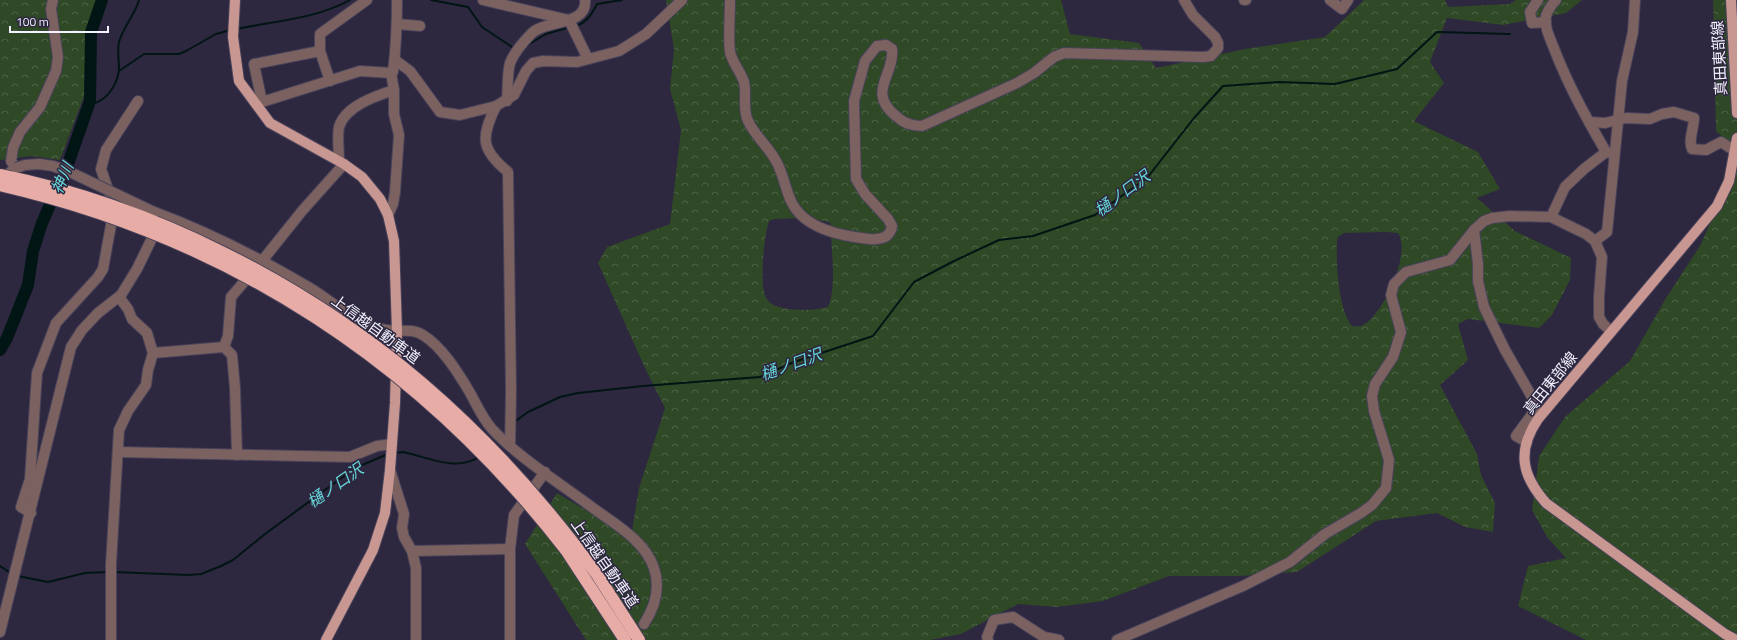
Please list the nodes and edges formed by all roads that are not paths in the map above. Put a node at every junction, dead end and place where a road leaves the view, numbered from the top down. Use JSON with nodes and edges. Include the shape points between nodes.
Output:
{"nodes":[{"id":1,"x":53,"y":0,"type":"edge"},
{"id":2,"x":235,"y":0,"type":"edge"},
{"id":3,"x":367,"y":0,"type":"edge"},
{"id":4,"x":397,"y":0,"type":"edge"},
{"id":5,"x":483,"y":0,"type":"edge"},
{"id":6,"x":585,"y":0,"type":"edge"},
{"id":7,"x":682,"y":0,"type":"edge"},
{"id":8,"x":730,"y":0,"type":"edge"},
{"id":9,"x":1184,"y":0,"type":"edge"},
{"id":10,"x":1330,"y":0,"type":"edge"},
{"id":11,"x":1348,"y":0,"type":"edge"},
{"id":12,"x":1538,"y":0,"type":"edge"},
{"id":13,"x":1556,"y":0,"type":"edge"},
{"id":14,"x":1635,"y":0,"type":"edge"},
{"id":15,"x":1731,"y":0,"type":"edge"},
{"id":16,"x":569,"y":20,"type":"junction"},
{"id":17,"x":1546,"y":22,"type":"junction"},
{"id":18,"x":397,"y":24,"type":"junction"},
{"id":19,"x":420,"y":26,"type":"dead end"},
{"id":20,"x":320,"y":51,"type":"junction"},
{"id":21,"x":588,"y":59,"type":"junction"},
{"id":22,"x":395,"y":60,"type":"junction"},
{"id":23,"x":391,"y":74,"type":"junction"},
{"id":24,"x":330,"y":81,"type":"junction"},
{"id":25,"x":394,"y":90,"type":"junction"},
{"id":26,"x":138,"y":101,"type":"dead end"},
{"id":27,"x":507,"y":101,"type":"junction"},
{"id":28,"x":496,"y":106,"type":"junction"},
{"id":29,"x":1737,"y":114,"type":"edge"},
{"id":30,"x":1619,"y":119,"type":"junction"},
{"id":31,"x":1589,"y":122,"type":"junction"},
{"id":32,"x":1737,"y":138,"type":"edge"},
{"id":33,"x":1735,"y":151,"type":"junction"},
{"id":34,"x":1610,"y":153,"type":"junction"},
{"id":35,"x":342,"y":163,"type":"junction"},
{"id":36,"x":16,"y":168,"type":"junction"},
{"id":37,"x":0,"y":175,"type":"edge"},
{"id":38,"x":0,"y":180,"type":"edge"},
{"id":39,"x":0,"y":185,"type":"edge"},
{"id":40,"x":159,"y":213,"type":"junction"},
{"id":41,"x":388,"y":215,"type":"junction"},
{"id":42,"x":1551,"y":217,"type":"junction"},
{"id":43,"x":1474,"y":230,"type":"junction"},
{"id":44,"x":1595,"y":241,"type":"junction"},
{"id":45,"x":262,"y":261,"type":"junction"},
{"id":46,"x":119,"y":297,"type":"junction"},
{"id":47,"x":397,"y":331,"type":"junction"},
{"id":48,"x":1612,"y":331,"type":"junction"},
{"id":49,"x":224,"y":347,"type":"junction"},
{"id":50,"x":153,"y":353,"type":"junction"},
{"id":51,"x":1527,"y":442,"type":"junction"},
{"id":52,"x":510,"y":446,"type":"junction"},
{"id":53,"x":392,"y":450,"type":"junction"},
{"id":54,"x":119,"y":452,"type":"junction"},
{"id":55,"x":237,"y":455,"type":"junction"},
{"id":56,"x":390,"y":470,"type":"junction"},
{"id":57,"x":545,"y":472,"type":"junction"},
{"id":58,"x":31,"y":513,"type":"junction"},
{"id":59,"x":570,"y":547,"type":"junction"},
{"id":60,"x":510,"y":549,"type":"junction"},
{"id":61,"x":412,"y":551,"type":"junction"},
{"id":62,"x":644,"y":624,"type":"dead end"},
{"id":63,"x":0,"y":632,"type":"edge"},
{"id":64,"x":111,"y":640,"type":"edge"},
{"id":65,"x":326,"y":640,"type":"edge"},
{"id":66,"x":416,"y":640,"type":"edge"},
{"id":67,"x":510,"y":640,"type":"edge"},
{"id":68,"x":625,"y":640,"type":"edge"},
{"id":69,"x":639,"y":640,"type":"edge"},
{"id":70,"x":988,"y":640,"type":"edge"},
{"id":71,"x":1058,"y":640,"type":"edge"},
{"id":72,"x":1117,"y":640,"type":"edge"},
{"id":73,"x":1736,"y":640,"type":"edge"}],
"edges":[{"from":1,"to":36,"type":"street","via":[[50,9],[58,58],[56,71],[40,107],[20,132],[13,148],[11,161]]},
{"from":2,"to":35,"type":"main road","via":[[233,30],[240,82],[270,123]]},
{"from":3,"to":20,"type":"street","via":[[320,34]]},
{"from":4,"to":18,"type":"street"},
{"from":5,"to":16,"type":"street"},
{"from":6,"to":16,"type":"street","via":[[586,8],[583,12]]},
{"from":7,"to":21,"type":"street","via":[[646,34],[619,51]]},
{"from":8,"to":9,"type":"street","via":[[730,52],[744,82],[745,112],[755,133],[777,162],[795,209],[815,226],[875,240],[889,234],[892,226],[856,179],[854,100],[865,62],[877,46],[886,45],[892,49],[882,90],[886,106],[900,120],[922,126],[1017,83],[1054,57],[1064,53],[1211,56],[1218,48],[1218,41],[1193,15]]},
{"from":10,"to":11,"type":"street","via":[[1342,8]]},
{"from":12,"to":17,"type":"street","via":[[1530,12],[1532,23]]},
{"from":13,"to":17,"type":"street","via":[[1546,16]]},
{"from":14,"to":30,"type":"street","via":[[1634,32],[1622,82]]},
{"from":15,"to":29,"type":"main road","name":"真田東部線"},
{"from":16,"to":21,"type":"street"},
{"from":16,"to":27,"type":"street","via":[[533,32],[516,54],[510,64]]},
{"from":17,"to":31,"type":"street","via":[[1567,82]]},
{"from":18,"to":19,"type":"street"},
{"from":18,"to":22,"type":"street"},
{"from":20,"to":24,"type":"street"},
{"from":20,"to":24,"type":"street","via":[[254,64],[262,102]]},
{"from":21,"to":27,"type":"street","via":[[577,62],[534,63],[526,71],[514,95]]},
{"from":22,"to":23,"type":"street"},
{"from":22,"to":28,"type":"street","via":[[410,71],[440,112],[471,114]]},
{"from":23,"to":24,"type":"street","via":[[360,71]]},
{"from":23,"to":25,"type":"street"},
{"from":25,"to":35,"type":"street","via":[[357,105],[345,118],[339,127]]},
{"from":25,"to":41,"type":"street","via":[[394,114],[399,135],[395,192]]},
{"from":26,"to":58,"type":"street","via":[[106,150],[101,169],[111,198],[111,225],[103,269],[56,323],[37,373],[30,479],[21,507]]},
{"from":27,"to":28,"type":"street"},
{"from":28,"to":52,"type":"street","via":[[485,131],[485,141],[497,164],[508,172]]},
{"from":30,"to":31,"type":"street","via":[[1605,123]]},
{"from":30,"to":33,"type":"street","via":[[1650,119],[1674,112],[1694,118],[1690,144],[1692,149],[1706,150],[1721,142]]},
{"from":30,"to":34,"type":"street"},
{"from":31,"to":34,"type":"street"},
{"from":32,"to":33,"type":"main road","name":"真田東部線"},
{"from":33,"to":48,"type":"main road","name":"真田東部線","via":[[1729,181],[1717,206]]},
{"from":34,"to":42,"type":"street","via":[[1584,169],[1566,186]]},
{"from":34,"to":44,"type":"street","via":[[1607,232]]},
{"from":35,"to":41,"type":"main road","via":[[372,187]]},
{"from":35,"to":45,"type":"street"},
{"from":36,"to":38,"type":"street"},
{"from":36,"to":40,"type":"street","bridge":true,"via":[[25,164],[53,166]]},
{"from":37,"to":59,"type":"highway","name":"上信越自動車道","bridge":true,"via":[[78,196],[153,222],[260,272],[326,311],[390,357],[451,409],[539,500]]},
{"from":39,"to":59,"type":"highway","name":"上信越自動車道","bridge":true,"via":[[39,194],[113,218],[185,246],[254,280],[320,320],[384,365],[444,416],[497,468]]},
{"from":40,"to":45,"type":"street"},
{"from":40,"to":46,"type":"street","via":[[137,270]]},
{"from":41,"to":47,"type":"main road","via":[[394,241]]},
{"from":42,"to":43,"type":"street","via":[[1492,218]]},
{"from":42,"to":44,"type":"street"},
{"from":43,"to":51,"type":"street","via":[[1478,281],[1484,307],[1536,404],[1536,409],[1516,436]]},
{"from":43,"to":72,"type":"street","via":[[1450,260],[1406,272],[1394,284],[1391,295],[1401,332],[1393,357],[1375,384],[1372,396],[1389,460],[1386,488],[1372,505],[1325,534],[1290,562],[1242,586]]},
{"from":44,"to":48,"type":"street","via":[[1602,257],[1599,317]]},
{"from":45,"to":47,"type":"street","via":[[312,289],[358,321]]},
{"from":45,"to":49,"type":"street","via":[[231,296],[228,336]]},
{"from":46,"to":50,"type":"street","via":[[128,308],[132,319],[147,333]]},
{"from":46,"to":58,"type":"street","via":[[98,313],[71,347]]},
{"from":47,"to":52,"type":"street","via":[[412,330],[431,341],[452,365],[491,428]]},
{"from":47,"to":53,"type":"main road"},
{"from":48,"to":51,"type":"main road","name":"真田東部線","via":[[1538,419]]},
{"from":49,"to":50,"type":"street"},
{"from":49,"to":55,"type":"street","via":[[232,355],[234,366]]},
{"from":50,"to":54,"type":"street","via":[[146,385],[128,411],[119,430]]},
{"from":51,"to":73,"type":"main road","name":"真田東部線","via":[[1526,472],[1532,486],[1546,503]]},
{"from":52,"to":57,"type":"street"},
{"from":53,"to":55,"type":"street","via":[[377,446],[350,457]]},
{"from":53,"to":56,"type":"main road"},
{"from":54,"to":55,"type":"street"},
{"from":54,"to":64,"type":"street","via":[[111,572]]},
{"from":56,"to":61,"type":"street","via":[[404,514],[404,537]]},
{"from":56,"to":65,"type":"main road","via":[[384,512],[372,550]]},
{"from":57,"to":60,"type":"street","via":[[514,516]]},
{"from":57,"to":62,"type":"street","via":[[623,530],[649,558],[654,569],[657,590],[652,611]]},
{"from":58,"to":63,"type":"street"},
{"from":59,"to":68,"type":"highway","name":"上信越自動車道","via":[[586,579]]},
{"from":59,"to":69,"type":"highway","name":"上信越自動車道","via":[[611,596]]},
{"from":60,"to":61,"type":"street"},
{"from":60,"to":67,"type":"street"},
{"from":61,"to":66,"type":"street","via":[[416,568]]},
{"from":70,"to":71,"type":"street","via":[[994,620],[1013,617],[1044,637]]}]}
